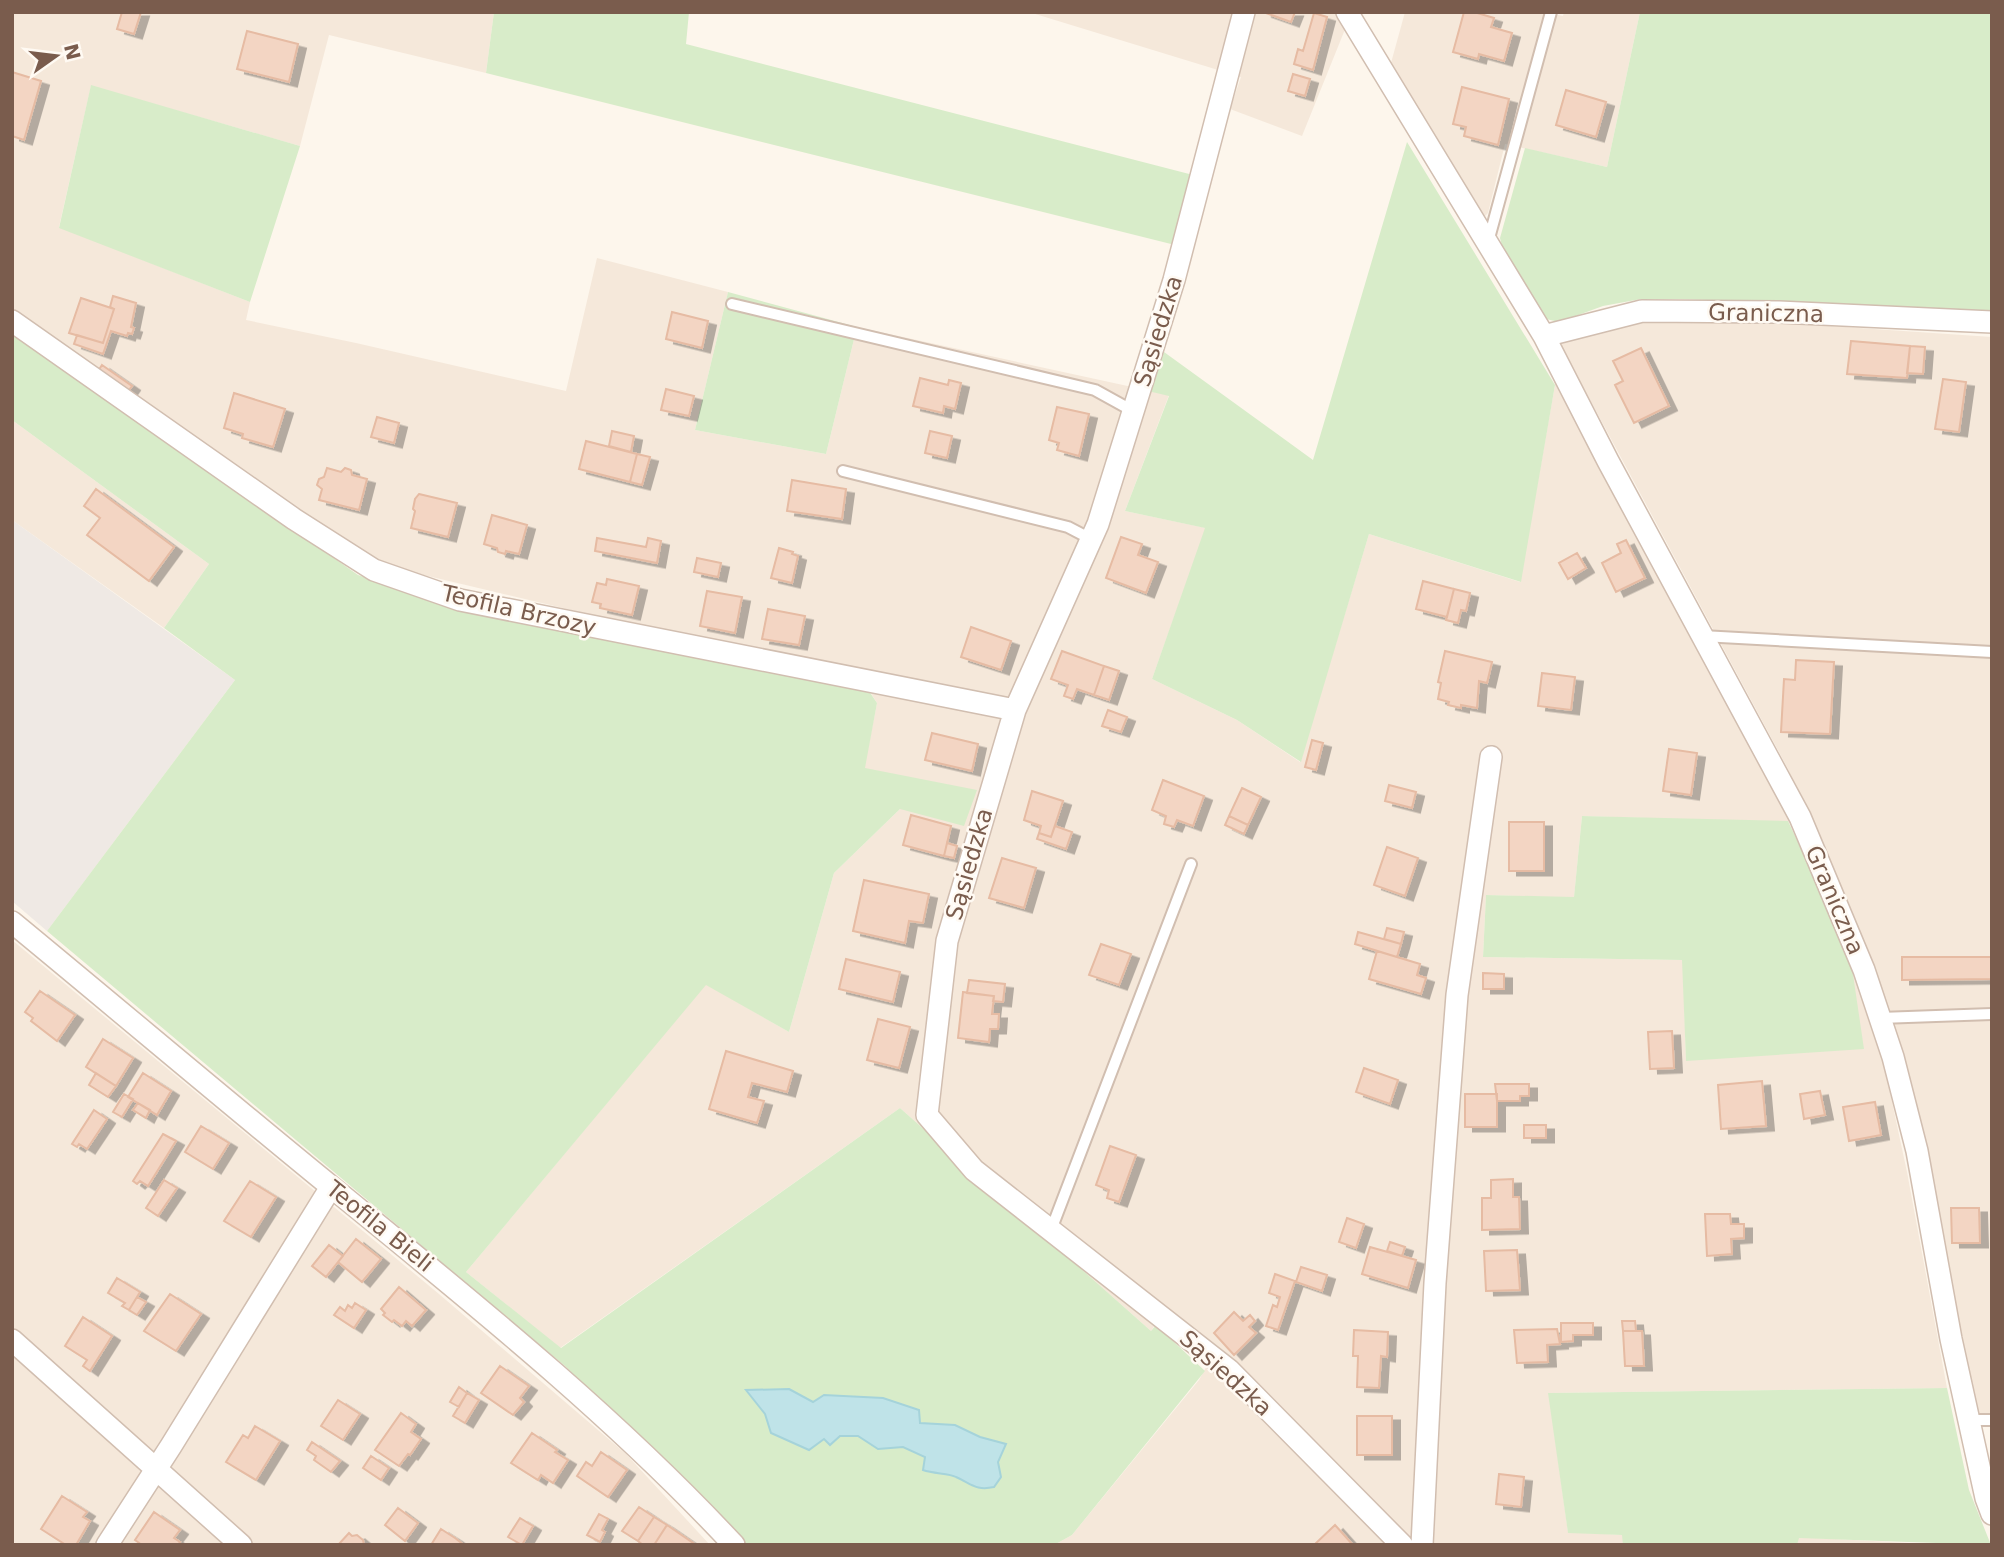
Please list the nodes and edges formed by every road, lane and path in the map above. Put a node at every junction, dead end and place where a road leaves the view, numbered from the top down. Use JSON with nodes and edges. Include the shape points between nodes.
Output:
{"nodes":[{"id":1,"x":1244,"y":12,"type":"edge"},
{"id":2,"x":1347,"y":12,"type":"edge"},
{"id":3,"x":1551,"y":12,"type":"edge"},
{"id":4,"x":1487,"y":244,"type":"junction"},
{"id":5,"x":732,"y":304,"type":"dead end"},
{"id":6,"x":12,"y":321,"type":"edge"},
{"id":7,"x":1992,"y":322,"type":"edge"},
{"id":8,"x":1544,"y":336,"type":"junction"},
{"id":9,"x":1133,"y":411,"type":"junction"},
{"id":10,"x":844,"y":471,"type":"dead end"},
{"id":11,"x":1091,"y":539,"type":"junction"},
{"id":12,"x":1702,"y":636,"type":"junction"},
{"id":13,"x":1992,"y":652,"type":"edge"},
{"id":14,"x":1015,"y":710,"type":"junction"},
{"id":15,"x":1491,"y":757,"type":"dead end"},
{"id":16,"x":1191,"y":864,"type":"dead end"},
{"id":17,"x":12,"y":922,"type":"edge"},
{"id":18,"x":1992,"y":1014,"type":"edge"},
{"id":19,"x":1880,"y":1018,"type":"junction"},
{"id":20,"x":331,"y":1187,"type":"junction"},
{"id":21,"x":1051,"y":1230,"type":"junction"},
{"id":22,"x":12,"y":1340,"type":"edge"},
{"id":23,"x":1969,"y":1420,"type":"junction"},
{"id":24,"x":1992,"y":1420,"type":"edge"},
{"id":25,"x":156,"y":1467,"type":"junction"},
{"id":26,"x":1992,"y":1514,"type":"edge"},
{"id":27,"x":107,"y":1545,"type":"edge"},
{"id":28,"x":241,"y":1545,"type":"edge"},
{"id":29,"x":734,"y":1545,"type":"edge"},
{"id":30,"x":1402,"y":1545,"type":"edge"},
{"id":31,"x":1422,"y":1545,"type":"edge"}],
"edges":[{"from":1,"to":9,"type":"street","name":"Sąsiedzka","via":[[1174,280]]},
{"from":2,"to":4,"type":"street","name":"Graniczna"},
{"from":3,"to":4,"type":"lane"},
{"from":4,"to":8,"type":"street","name":"Graniczna"},
{"from":5,"to":9,"type":"lane","via":[[1095,390]]},
{"from":6,"to":14,"type":"street","name":"Teofila Brzozy","via":[[293,519],[374,570],[460,600]]},
{"from":7,"to":8,"type":"street","name":"Graniczna","via":[[1642,311]]},
{"from":8,"to":12,"type":"street","name":"Graniczna"},
{"from":9,"to":11,"type":"street","name":"Sąsiedzka"},
{"from":10,"to":11,"type":"lane","via":[[1068,527]]},
{"from":11,"to":14,"type":"street","name":"Sąsiedzka"},
{"from":12,"to":13,"type":"lane"},
{"from":12,"to":19,"type":"street","name":"Graniczna","via":[[1800,817]]},
{"from":14,"to":21,"type":"street","name":"Sąsiedzka","via":[[947,941],[927,1115],[974,1170]]},
{"from":15,"to":31,"type":"street","via":[[1457,995],[1435,1283]]},
{"from":16,"to":21,"type":"lane"},
{"from":17,"to":20,"type":"street","name":"Teofila Bieli"},
{"from":18,"to":19,"type":"lane"},
{"from":19,"to":23,"type":"street","name":"Graniczna","via":[[1917,1151]]},
{"from":20,"to":25,"type":"street"},
{"from":20,"to":29,"type":"street","name":"Teofila Bieli","via":[[572,1388]]},
{"from":21,"to":30,"type":"street","name":"Sąsiedzka","via":[[1228,1370]]},
{"from":22,"to":25,"type":"street"},
{"from":23,"to":24,"type":"lane"},
{"from":23,"to":26,"type":"street","name":"Graniczna"},
{"from":25,"to":27,"type":"street"},
{"from":25,"to":28,"type":"street"}]}
